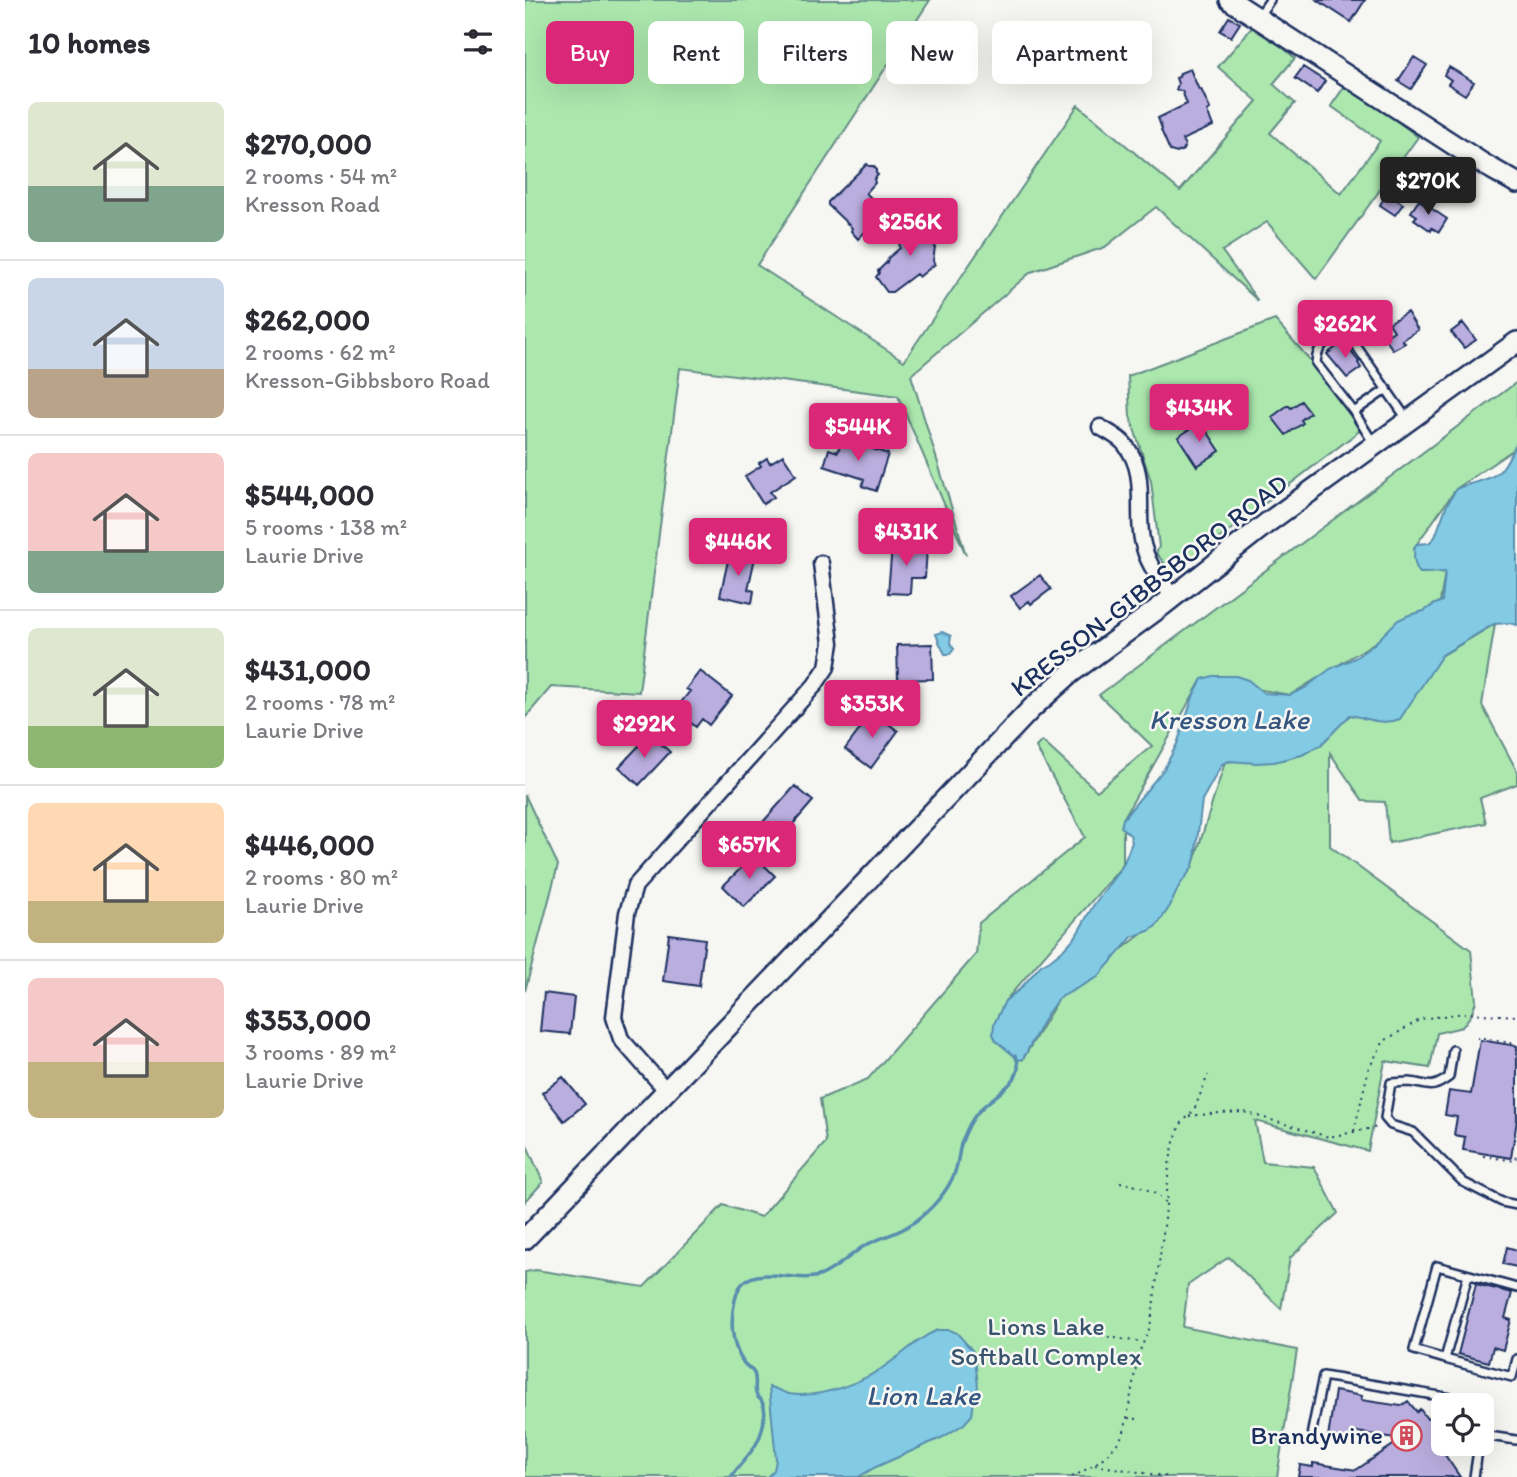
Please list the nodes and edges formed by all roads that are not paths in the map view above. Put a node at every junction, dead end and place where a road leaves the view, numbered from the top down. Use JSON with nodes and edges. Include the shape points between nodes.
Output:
{"nodes":[{"id":1,"x":1230,"y":0,"type":"edge"},
{"id":2,"x":1270,"y":0,"type":"edge"},
{"id":3,"x":1257,"y":17,"type":"junction"},
{"id":4,"x":1517,"y":182,"type":"edge"},
{"id":5,"x":1517,"y":342,"type":"edge"},
{"id":6,"x":1387,"y":389,"type":"junction"},
{"id":7,"x":1354,"y":412,"type":"junction"},
{"id":8,"x":1408,"y":421,"type":"junction"},
{"id":9,"x":1100,"y":427,"type":"dead end"},
{"id":10,"x":1374,"y":445,"type":"junction"},
{"id":11,"x":821,"y":563,"type":"dead end"},
{"id":12,"x":1173,"y":597,"type":"junction"},
{"id":13,"x":1453,"y":1050,"type":"dead end"},
{"id":14,"x":666,"y":1090,"type":"junction"},
{"id":15,"x":1517,"y":1205,"type":"edge"},
{"id":16,"x":525,"y":1239,"type":"edge"},
{"id":17,"x":1468,"y":1275,"type":"junction"},
{"id":18,"x":1517,"y":1288,"type":"edge"},
{"id":19,"x":1445,"y":1359,"type":"junction"},
{"id":20,"x":1517,"y":1359,"type":"edge"},
{"id":21,"x":1431,"y":1394,"type":"edge"},
{"id":22,"x":1312,"y":1431,"type":"dead end"},
{"id":23,"x":1494,"y":1437,"type":"edge"},
{"id":24,"x":1517,"y":1440,"type":"edge"},
{"id":25,"x":1477,"y":1456,"type":"edge"},
{"id":26,"x":1474,"y":1477,"type":"edge"}],
"edges":[{"from":1,"to":3,"type":"street"},
{"from":2,"to":3,"type":"lane"},
{"from":3,"to":4,"type":"street"},
{"from":5,"to":8,"type":"street","name":"KRESSON-GIBBSBORO ROAD"},
{"from":6,"to":7,"type":"lane"},
{"from":6,"to":7,"type":"lane","via":[[1350,337],[1327,340],[1316,363]]},
{"from":6,"to":8,"type":"lane"},
{"from":7,"to":10,"type":"lane"},
{"from":8,"to":10,"type":"street","name":"KRESSON-GIBBSBORO ROAD"},
{"from":9,"to":12,"type":"street","via":[[1125,444],[1134,460],[1140,482],[1144,550]]},
{"from":10,"to":12,"type":"street","name":"KRESSON-GIBBSBORO ROAD"},
{"from":11,"to":14,"type":"street","via":[[831,643],[827,667],[635,886],[627,912],[614,1017],[621,1039]]},
{"from":12,"to":14,"type":"street","name":"KRESSON-GIBBSBORO ROAD","via":[[1072,672],[1018,721]]},
{"from":13,"to":15,"type":"lane","via":[[1449,1077],[1438,1085],[1391,1083],[1385,1118],[1391,1125],[1413,1132],[1463,1182]]},
{"from":14,"to":16,"type":"street","name":"KRESSON-GIBBSBORO ROAD"},
{"from":17,"to":18,"type":"lane"},
{"from":17,"to":19,"type":"lane"},
{"from":17,"to":19,"type":"lane","via":[[1437,1266],[1414,1350]]},
{"from":19,"to":20,"type":"lane","via":[[1512,1377]]},
{"from":21,"to":22,"type":"lane","via":[[1323,1376]]},
{"from":23,"to":24,"type":"lane"},
{"from":25,"to":26,"type":"lane"}]}
